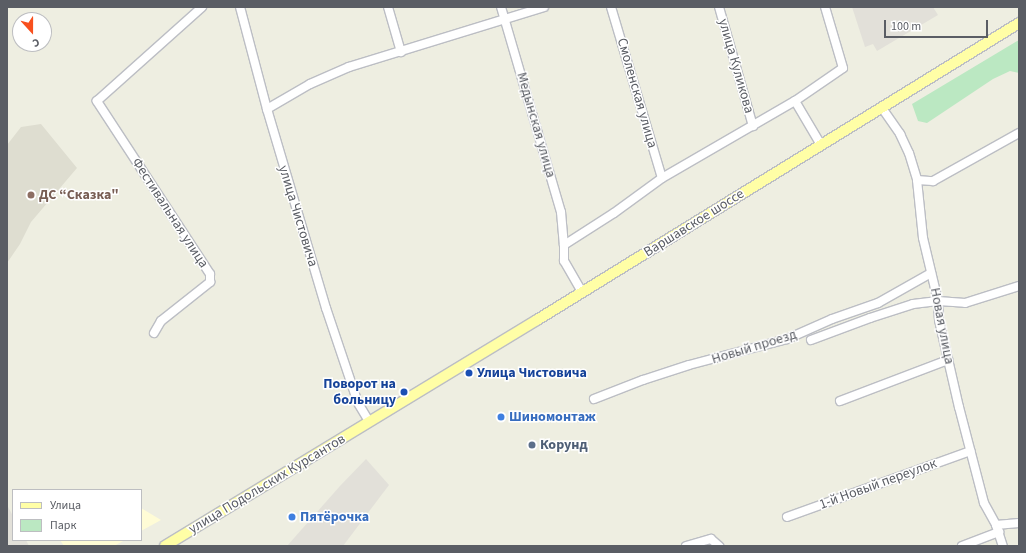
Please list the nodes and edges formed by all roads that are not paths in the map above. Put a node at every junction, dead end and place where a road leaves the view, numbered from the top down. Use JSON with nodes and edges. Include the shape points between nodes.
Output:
{"nodes":[{"id":1,"x":202,"y":7,"type":"edge"},
{"id":2,"x":240,"y":7,"type":"edge"},
{"id":3,"x":388,"y":7,"type":"edge"},
{"id":4,"x":501,"y":7,"type":"edge"},
{"id":5,"x":544,"y":7,"type":"edge"},
{"id":6,"x":611,"y":7,"type":"edge"},
{"id":7,"x":719,"y":7,"type":"edge"},
{"id":8,"x":825,"y":7,"type":"edge"},
{"id":9,"x":505,"y":20,"type":"junction"},
{"id":10,"x":1019,"y":23,"type":"edge"},
{"id":11,"x":401,"y":52,"type":"junction"},
{"id":12,"x":795,"y":101,"type":"junction"},
{"id":13,"x":882,"y":108,"type":"junction"},
{"id":14,"x":267,"y":109,"type":"junction"},
{"id":15,"x":753,"y":126,"type":"junction"},
{"id":16,"x":1019,"y":133,"type":"edge"},
{"id":17,"x":821,"y":145,"type":"junction"},
{"id":18,"x":662,"y":178,"type":"junction"},
{"id":19,"x":917,"y":180,"type":"junction"},
{"id":20,"x":564,"y":245,"type":"junction"},
{"id":21,"x":931,"y":273,"type":"junction"},
{"id":22,"x":1019,"y":286,"type":"edge"},
{"id":23,"x":582,"y":292,"type":"junction"},
{"id":24,"x":938,"y":301,"type":"junction"},
{"id":25,"x":154,"y":333,"type":"dead end"},
{"id":26,"x":811,"y":340,"type":"dead end"},
{"id":27,"x":948,"y":360,"type":"junction"},
{"id":28,"x":594,"y":400,"type":"dead end"},
{"id":29,"x":840,"y":401,"type":"dead end"},
{"id":30,"x":369,"y":421,"type":"junction"},
{"id":31,"x":970,"y":451,"type":"junction"},
{"id":32,"x":787,"y":517,"type":"dead end"},
{"id":33,"x":1019,"y":523,"type":"edge"},
{"id":34,"x":998,"y":529,"type":"junction"},
{"id":35,"x":165,"y":546,"type":"edge"},
{"id":36,"x":686,"y":546,"type":"edge"},
{"id":37,"x":719,"y":546,"type":"edge"},
{"id":38,"x":962,"y":546,"type":"edge"},
{"id":39,"x":1003,"y":546,"type":"edge"}],
"edges":[{"from":1,"to":25,"type":"street","name":"Фестивальная улица","via":[[97,101],[210,274],[210,282],[161,321]]},
{"from":2,"to":14,"type":"street","name":"улица Чистовича"},
{"from":3,"to":11,"type":"street"},
{"from":4,"to":9,"type":"street","name":"Медынская улица"},
{"from":5,"to":9,"type":"street","via":[[510,16]]},
{"from":6,"to":18,"type":"street","name":"Смоленская улица"},
{"from":7,"to":15,"type":"street","name":"улица Куликова"},
{"from":8,"to":12,"type":"street","via":[[843,68]]},
{"from":9,"to":11,"type":"street"},
{"from":9,"to":20,"type":"street","name":"Медынская улица","via":[[561,212]]},
{"from":10,"to":13,"type":"main road","name":"Варшавское шоссе"},
{"from":11,"to":14,"type":"street","via":[[349,67],[310,84]]},
{"from":12,"to":15,"type":"street"},
{"from":12,"to":17,"type":"street"},
{"from":13,"to":17,"type":"main road","name":"Варшавское шоссе"},
{"from":13,"to":19,"type":"street","name":"Новая улица","via":[[900,134]]},
{"from":14,"to":30,"type":"street","name":"улица Чистовича","via":[[338,348],[358,404]]},
{"from":15,"to":18,"type":"street"},
{"from":16,"to":19,"type":"street","via":[[933,181]]},
{"from":17,"to":23,"type":"main road","name":"Варшавское шоссе"},
{"from":18,"to":20,"type":"street"},
{"from":19,"to":21,"type":"street","name":"Новая улица"},
{"from":20,"to":23,"type":"street","name":"Медынская улица","via":[[564,261]]},
{"from":21,"to":24,"type":"street","name":"Новая улица"},
{"from":21,"to":28,"type":"street","name":"Новый проезд","via":[[878,303],[832,319],[787,339],[682,367]]},
{"from":22,"to":24,"type":"street","via":[[965,303]]},
{"from":23,"to":30,"type":"main road","name":"Варшавское шоссе"},
{"from":24,"to":26,"type":"street","via":[[891,310]]},
{"from":24,"to":27,"type":"street","name":"Новая улица","via":[[939,320]]},
{"from":27,"to":29,"type":"street"},
{"from":27,"to":31,"type":"street","name":"Новая улица"},
{"from":30,"to":35,"type":"main road","name":"улица Подольских Курсантов"},
{"from":31,"to":32,"type":"street","name":"1-й Новый переулок"},
{"from":31,"to":34,"type":"street","name":"Новая улица","via":[[984,502]]},
{"from":33,"to":34,"type":"street"},
{"from":34,"to":38,"type":"street"},
{"from":34,"to":39,"type":"street","name":"Новая улица"},
{"from":36,"to":37,"type":"street","via":[[711,539]]}]}
